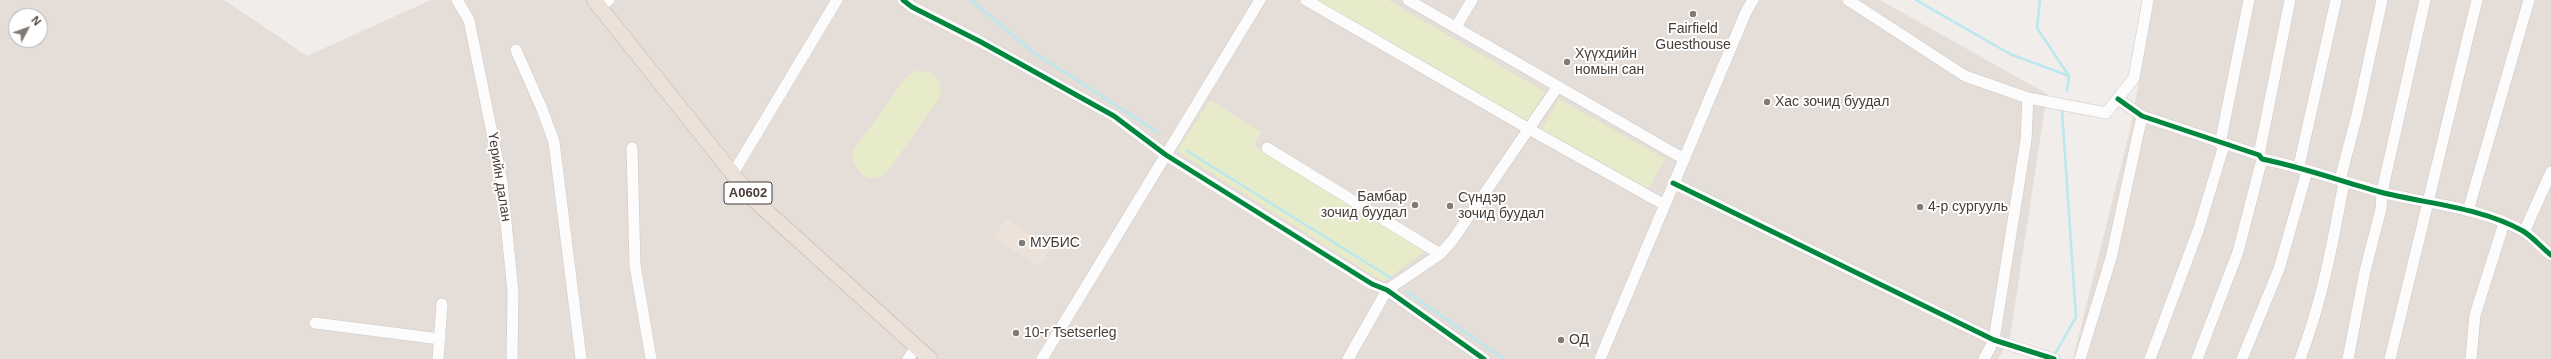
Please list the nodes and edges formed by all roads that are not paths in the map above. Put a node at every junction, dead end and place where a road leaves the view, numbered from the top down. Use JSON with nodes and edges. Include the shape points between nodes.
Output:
{"nodes":[{"id":1,"x":457,"y":0,"type":"edge"},
{"id":2,"x":837,"y":0,"type":"edge"},
{"id":3,"x":903,"y":0,"type":"edge"},
{"id":4,"x":1260,"y":0,"type":"edge"},
{"id":5,"x":1306,"y":0,"type":"edge"},
{"id":6,"x":1408,"y":0,"type":"edge"},
{"id":7,"x":1472,"y":0,"type":"edge"},
{"id":8,"x":1747,"y":0,"type":"edge"},
{"id":9,"x":1753,"y":0,"type":"edge"},
{"id":10,"x":1848,"y":0,"type":"edge"},
{"id":11,"x":2148,"y":0,"type":"edge"},
{"id":12,"x":2249,"y":0,"type":"edge"},
{"id":13,"x":2290,"y":0,"type":"edge"},
{"id":14,"x":2336,"y":0,"type":"edge"},
{"id":15,"x":2382,"y":0,"type":"edge"},
{"id":16,"x":2425,"y":0,"type":"edge"},
{"id":17,"x":2477,"y":0,"type":"edge"},
{"id":18,"x":2529,"y":0,"type":"edge"},
{"id":19,"x":601,"y":3,"type":"edge"},
{"id":20,"x":1746,"y":12,"type":"junction"},
{"id":21,"x":1456,"y":26,"type":"junction"},
{"id":22,"x":516,"y":50,"type":"dead end"},
{"id":23,"x":1558,"y":86,"type":"junction"},
{"id":24,"x":2028,"y":98,"type":"junction"},
{"id":25,"x":2118,"y":99,"type":"junction"},
{"id":26,"x":2142,"y":116,"type":"junction"},
{"id":27,"x":1529,"y":129,"type":"junction"},
{"id":28,"x":2222,"y":145,"type":"junction"},
{"id":29,"x":632,"y":148,"type":"dead end"},
{"id":30,"x":1267,"y":148,"type":"dead end"},
{"id":31,"x":1166,"y":155,"type":"junction"},
{"id":32,"x":2261,"y":157,"type":"junction"},
{"id":33,"x":1684,"y":159,"type":"junction"},
{"id":34,"x":2303,"y":169,"type":"junction"},
{"id":35,"x":2551,"y":172,"type":"edge"},
{"id":36,"x":732,"y":175,"type":"junction"},
{"id":37,"x":2342,"y":181,"type":"junction"},
{"id":38,"x":1674,"y":183,"type":"junction"},
{"id":39,"x":2382,"y":192,"type":"junction"},
{"id":40,"x":2428,"y":202,"type":"junction"},
{"id":41,"x":1663,"y":204,"type":"junction"},
{"id":42,"x":2468,"y":211,"type":"junction"},
{"id":43,"x":2504,"y":223,"type":"junction"},
{"id":44,"x":2524,"y":232,"type":"junction"},
{"id":45,"x":1440,"y":254,"type":"junction"},
{"id":46,"x":2551,"y":255,"type":"edge"},
{"id":47,"x":1387,"y":290,"type":"junction"},
{"id":48,"x":442,"y":304,"type":"dead end"},
{"id":49,"x":315,"y":323,"type":"dead end"},
{"id":50,"x":440,"y":338,"type":"junction"},
{"id":51,"x":1994,"y":340,"type":"junction"},
{"id":52,"x":912,"y":353,"type":"edge"},
{"id":53,"x":438,"y":359,"type":"edge"},
{"id":54,"x":512,"y":359,"type":"edge"},
{"id":55,"x":581,"y":359,"type":"edge"},
{"id":56,"x":652,"y":359,"type":"edge"},
{"id":57,"x":930,"y":359,"type":"edge"},
{"id":58,"x":1042,"y":359,"type":"edge"},
{"id":59,"x":1348,"y":359,"type":"edge"},
{"id":60,"x":1484,"y":359,"type":"edge"},
{"id":61,"x":1600,"y":359,"type":"edge"},
{"id":62,"x":1984,"y":359,"type":"edge"},
{"id":63,"x":2054,"y":359,"type":"edge"},
{"id":64,"x":2080,"y":359,"type":"edge"},
{"id":65,"x":2150,"y":359,"type":"edge"},
{"id":66,"x":2197,"y":359,"type":"edge"},
{"id":67,"x":2242,"y":359,"type":"edge"},
{"id":68,"x":2300,"y":359,"type":"edge"},
{"id":69,"x":2348,"y":359,"type":"edge"},
{"id":70,"x":2390,"y":359,"type":"edge"},
{"id":71,"x":2471,"y":359,"type":"edge"}],
"edges":[{"from":1,"to":54,"type":"street","name":"Үерийн далан","via":[[469,20],[502,182],[513,292]]},
{"from":2,"to":36,"type":"street"},
{"from":3,"to":31,"type":"street","via":[[1114,116]]},
{"from":4,"to":31,"type":"street"},
{"from":5,"to":27,"type":"street"},
{"from":6,"to":21,"type":"street"},
{"from":7,"to":21,"type":"street"},
{"from":8,"to":20,"type":"street"},
{"from":9,"to":20,"type":"street"},
{"from":10,"to":24,"type":"street","via":[[1965,76]]},
{"from":11,"to":25,"type":"street","via":[[2134,78]]},
{"from":12,"to":28,"type":"street"},
{"from":13,"to":32,"type":"street"},
{"from":14,"to":34,"type":"street"},
{"from":15,"to":37,"type":"street"},
{"from":16,"to":39,"type":"street"},
{"from":17,"to":40,"type":"street"},
{"from":18,"to":42,"type":"street"},
{"from":19,"to":36,"type":"highway","number":"A0602"},
{"from":20,"to":33,"type":"street"},
{"from":21,"to":23,"type":"street"},
{"from":22,"to":55,"type":"street","via":[[554,142]]},
{"from":23,"to":27,"type":"street"},
{"from":23,"to":33,"type":"street"},
{"from":24,"to":25,"type":"street","via":[[2106,113]]},
{"from":24,"to":51,"type":"street","via":[[2026,140]]},
{"from":25,"to":26,"type":"street"},
{"from":26,"to":28,"type":"street"},
{"from":26,"to":64,"type":"street","via":[[2111,258]]},
{"from":27,"to":41,"type":"street"},
{"from":27,"to":45,"type":"street"},
{"from":28,"to":32,"type":"street"},
{"from":28,"to":65,"type":"street","via":[[2199,228]]},
{"from":29,"to":56,"type":"street","via":[[635,265]]},
{"from":30,"to":45,"type":"street"},
{"from":31,"to":47,"type":"street","via":[[1372,284]]},
{"from":31,"to":58,"type":"street"},
{"from":32,"to":34,"type":"street"},
{"from":32,"to":66,"type":"street","via":[[2238,252]]},
{"from":33,"to":38,"type":"street"},
{"from":34,"to":37,"type":"street"},
{"from":34,"to":67,"type":"street","via":[[2279,270]]},
{"from":35,"to":44,"type":"street"},
{"from":36,"to":52,"type":"highway","number":"A0602","via":[[753,199]]},
{"from":37,"to":39,"type":"street"},
{"from":37,"to":68,"type":"street","via":[[2333,242],[2321,297]]},
{"from":38,"to":41,"type":"street"},
{"from":38,"to":51,"type":"street"},
{"from":39,"to":40,"type":"street"},
{"from":39,"to":69,"type":"street","via":[[2381,209],[2365,271]]},
{"from":40,"to":42,"type":"street"},
{"from":40,"to":70,"type":"street"},
{"from":41,"to":61,"type":"street"},
{"from":42,"to":43,"type":"street"},
{"from":43,"to":44,"type":"street"},
{"from":43,"to":71,"type":"street","via":[[2475,315]]},
{"from":44,"to":46,"type":"street"},
{"from":45,"to":47,"type":"street"},
{"from":47,"to":59,"type":"street"},
{"from":47,"to":60,"type":"street"},
{"from":48,"to":50,"type":"street"},
{"from":49,"to":50,"type":"street"},
{"from":50,"to":53,"type":"street"},
{"from":51,"to":62,"type":"street"},
{"from":51,"to":63,"type":"street"},
{"from":52,"to":57,"type":"highway","number":"A0602"}]}
